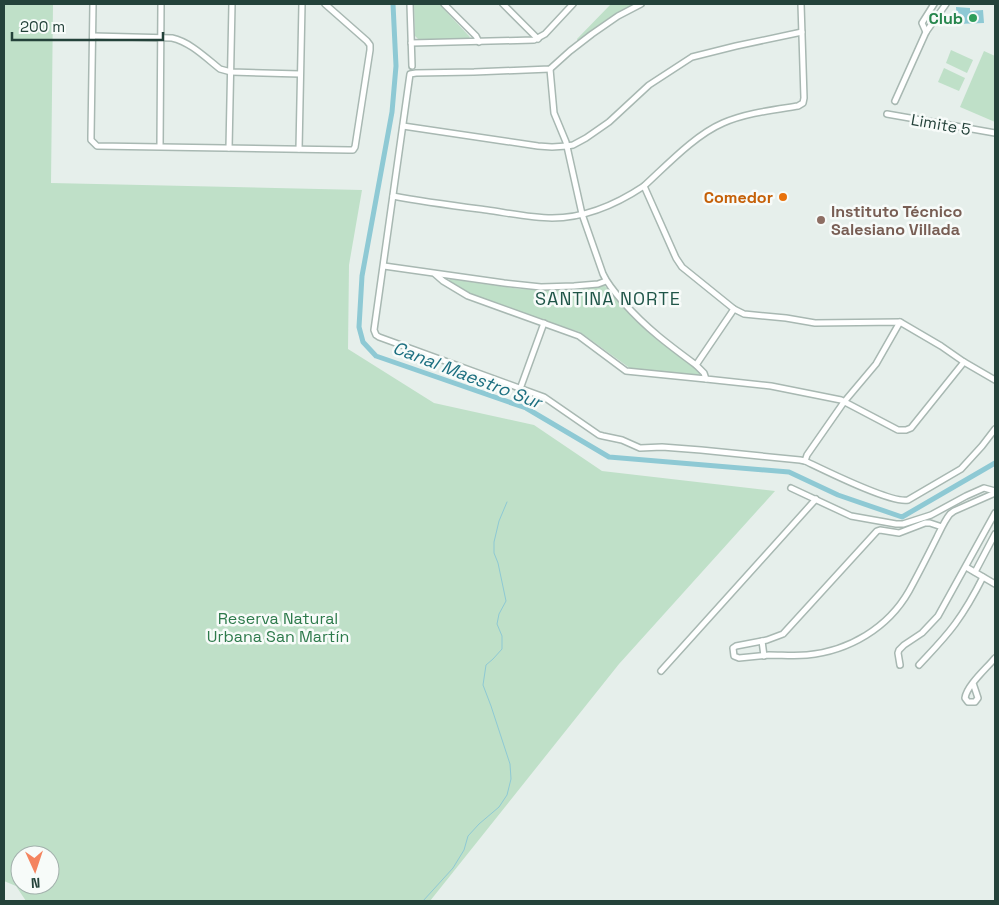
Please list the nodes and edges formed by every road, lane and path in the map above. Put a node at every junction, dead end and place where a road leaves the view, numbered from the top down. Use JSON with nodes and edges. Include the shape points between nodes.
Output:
{"nodes":[{"id":1,"x":93,"y":4,"type":"edge"},
{"id":2,"x":161,"y":4,"type":"edge"},
{"id":3,"x":232,"y":4,"type":"edge"},
{"id":4,"x":302,"y":4,"type":"edge"},
{"id":5,"x":325,"y":4,"type":"edge"},
{"id":6,"x":410,"y":4,"type":"edge"},
{"id":7,"x":444,"y":4,"type":"edge"},
{"id":8,"x":503,"y":4,"type":"edge"},
{"id":9,"x":641,"y":4,"type":"edge"},
{"id":10,"x":801,"y":4,"type":"edge"},
{"id":11,"x":934,"y":4,"type":"edge"},
{"id":12,"x":946,"y":4,"type":"edge"},
{"id":13,"x":571,"y":5,"type":"edge"},
{"id":14,"x":802,"y":32,"type":"junction"},
{"id":15,"x":926,"y":32,"type":"junction"},
{"id":16,"x":93,"y":36,"type":"junction"},
{"id":17,"x":161,"y":38,"type":"junction"},
{"id":18,"x":538,"y":38,"type":"junction"},
{"id":19,"x":479,"y":42,"type":"junction"},
{"id":20,"x":411,"y":43,"type":"junction"},
{"id":21,"x":412,"y":66,"type":"dead end"},
{"id":22,"x":550,"y":69,"type":"junction"},
{"id":23,"x":231,"y":72,"type":"junction"},
{"id":24,"x":300,"y":74,"type":"junction"},
{"id":25,"x":896,"y":100,"type":"dead end"},
{"id":26,"x":887,"y":114,"type":"dead end"},
{"id":27,"x":403,"y":126,"type":"junction"},
{"id":28,"x":995,"y":133,"type":"edge"},
{"id":29,"x":160,"y":146,"type":"junction"},
{"id":30,"x":567,"y":146,"type":"junction"},
{"id":31,"x":229,"y":148,"type":"junction"},
{"id":32,"x":299,"y":149,"type":"junction"},
{"id":33,"x":644,"y":186,"type":"junction"},
{"id":34,"x":393,"y":196,"type":"junction"},
{"id":35,"x":582,"y":214,"type":"junction"},
{"id":36,"x":384,"y":266,"type":"junction"},
{"id":37,"x":435,"y":274,"type":"junction"},
{"id":38,"x":606,"y":280,"type":"junction"},
{"id":39,"x":734,"y":309,"type":"junction"},
{"id":40,"x":900,"y":322,"type":"junction"},
{"id":41,"x":544,"y":323,"type":"junction"},
{"id":42,"x":964,"y":362,"type":"junction"},
{"id":43,"x":696,"y":365,"type":"junction"},
{"id":44,"x":706,"y":379,"type":"junction"},
{"id":45,"x":995,"y":380,"type":"edge"},
{"id":46,"x":520,"y":389,"type":"junction"},
{"id":47,"x":844,"y":402,"type":"junction"},
{"id":48,"x":995,"y":429,"type":"edge"},
{"id":49,"x":805,"y":461,"type":"junction"},
{"id":50,"x":791,"y":488,"type":"dead end"},
{"id":51,"x":995,"y":493,"type":"edge"},
{"id":52,"x":816,"y":499,"type":"junction"},
{"id":53,"x":995,"y":513,"type":"edge"},
{"id":54,"x":942,"y":527,"type":"junction"},
{"id":55,"x":995,"y":534,"type":"edge"},
{"id":56,"x":966,"y":568,"type":"junction"},
{"id":57,"x":975,"y":572,"type":"junction"},
{"id":58,"x":983,"y":577,"type":"junction"},
{"id":59,"x":995,"y":584,"type":"edge"},
{"id":60,"x":762,"y":641,"type":"junction"},
{"id":61,"x":764,"y":656,"type":"junction"},
{"id":62,"x":995,"y":658,"type":"edge"},
{"id":63,"x":900,"y":665,"type":"dead end"},
{"id":64,"x":918,"y":665,"type":"dead end"},
{"id":65,"x":661,"y":671,"type":"dead end"},
{"id":66,"x":973,"y":683,"type":"dead end"}],
"edges":[{"from":1,"to":16,"type":"street"},
{"from":2,"to":17,"type":"street"},
{"from":3,"to":23,"type":"street"},
{"from":4,"to":24,"type":"street"},
{"from":5,"to":32,"type":"street","via":[[370,45],[355,147],[353,150]]},
{"from":6,"to":20,"type":"street"},
{"from":7,"to":19,"type":"street"},
{"from":8,"to":18,"type":"street"},
{"from":9,"to":22,"type":"street","via":[[592,34]]},
{"from":10,"to":14,"type":"street"},
{"from":11,"to":15,"type":"street","via":[[922,22]]},
{"from":12,"to":15,"type":"street"},
{"from":13,"to":18,"type":"street"},
{"from":14,"to":30,"type":"street","via":[[692,57],[649,86],[604,126],[580,142]]},
{"from":14,"to":33,"type":"street","via":[[804,98],[801,105],[724,122],[697,139]]},
{"from":15,"to":25,"type":"street"},
{"from":16,"to":17,"type":"street"},
{"from":16,"to":29,"type":"street","via":[[92,140],[97,146]]},
{"from":17,"to":23,"type":"street","via":[[179,39],[220,69]]},
{"from":17,"to":29,"type":"street"},
{"from":18,"to":19,"type":"street"},
{"from":19,"to":20,"type":"street"},
{"from":20,"to":21,"type":"street"},
{"from":22,"to":27,"type":"street","via":[[412,73],[409,75]]},
{"from":22,"to":30,"type":"street","via":[[554,113]]},
{"from":23,"to":24,"type":"street"},
{"from":23,"to":31,"type":"street"},
{"from":24,"to":32,"type":"street"},
{"from":26,"to":28,"type":"street","name":"Limite 5"},
{"from":27,"to":30,"type":"street","via":[[538,146]]},
{"from":27,"to":34,"type":"street"},
{"from":29,"to":31,"type":"street"},
{"from":30,"to":35,"type":"street"},
{"from":31,"to":32,"type":"street"},
{"from":33,"to":35,"type":"street","via":[[614,204]]},
{"from":33,"to":39,"type":"street","via":[[680,265]]},
{"from":34,"to":35,"type":"street","via":[[543,218]]},
{"from":34,"to":36,"type":"street"},
{"from":35,"to":38,"type":"street"},
{"from":36,"to":37,"type":"street"},
{"from":36,"to":46,"type":"street","via":[[374,330],[376,335]]},
{"from":37,"to":38,"type":"street","via":[[541,287],[598,284]]},
{"from":37,"to":41,"type":"street","via":[[468,296]]},
{"from":38,"to":43,"type":"street","via":[[646,326]]},
{"from":39,"to":40,"type":"street","via":[[744,314],[815,323]]},
{"from":39,"to":43,"type":"street"},
{"from":40,"to":42,"type":"street"},
{"from":40,"to":47,"type":"street","via":[[876,364]]},
{"from":41,"to":44,"type":"street","via":[[583,338],[628,372]]},
{"from":41,"to":46,"type":"street"},
{"from":42,"to":45,"type":"street"},
{"from":42,"to":47,"type":"street","via":[[909,429],[898,430]]},
{"from":43,"to":44,"type":"street"},
{"from":44,"to":47,"type":"street","via":[[772,386]]},
{"from":46,"to":49,"type":"street","via":[[547,398],[603,436],[643,448],[701,450]]},
{"from":47,"to":49,"type":"street"},
{"from":48,"to":49,"type":"street","via":[[961,469],[905,501],[878,494]]},
{"from":50,"to":52,"type":"street"},
{"from":51,"to":52,"type":"street","via":[[984,488],[931,515],[903,524],[851,516]]},
{"from":51,"to":54,"type":"street","via":[[954,511]]},
{"from":52,"to":65,"type":"street"},
{"from":53,"to":56,"type":"street"},
{"from":54,"to":60,"type":"street","via":[[925,523],[899,532],[877,531],[783,634]]},
{"from":54,"to":61,"type":"street","via":[[903,600],[878,628],[846,646],[824,652],[805,656]]},
{"from":55,"to":57,"type":"street"},
{"from":56,"to":57,"type":"street"},
{"from":56,"to":63,"type":"street","via":[[938,616],[899,650]]},
{"from":57,"to":58,"type":"street"},
{"from":58,"to":59,"type":"street"},
{"from":58,"to":64,"type":"street","via":[[954,625]]},
{"from":60,"to":61,"type":"street"},
{"from":60,"to":61,"type":"street","via":[[736,646],[732,651],[739,658]]},
{"from":62,"to":66,"type":"street"}]}
